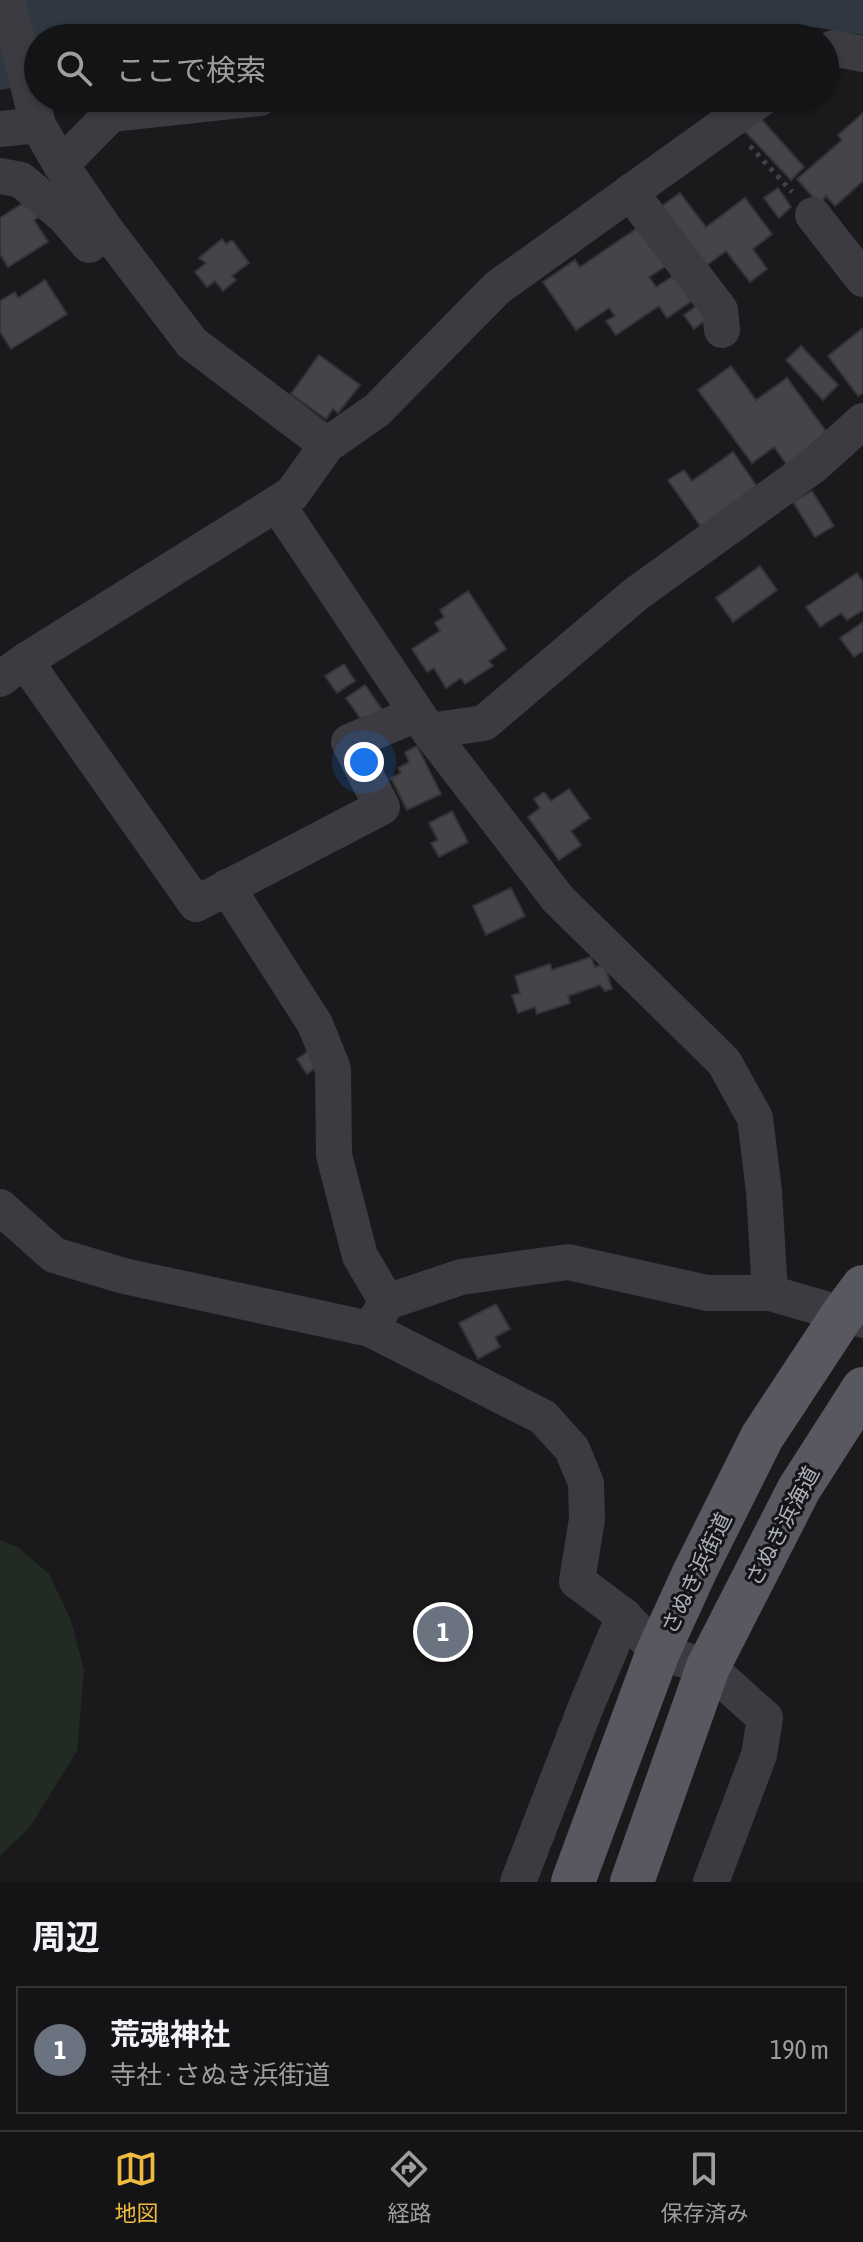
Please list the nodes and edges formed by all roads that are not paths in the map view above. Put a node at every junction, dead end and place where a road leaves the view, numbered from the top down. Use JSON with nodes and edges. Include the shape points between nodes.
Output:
{"nodes":[{"id":1,"x":7,"y":0,"type":"edge"},
{"id":2,"x":24,"y":69,"type":"edge"},
{"id":3,"x":35,"y":112,"type":"edge"},
{"id":4,"x":130,"y":112,"type":"edge"},
{"id":5,"x":742,"y":112,"type":"edge"},
{"id":6,"x":38,"y":125,"type":"junction"},
{"id":7,"x":0,"y":129,"type":"edge"},
{"id":8,"x":61,"y":165,"type":"junction"},
{"id":9,"x":0,"y":176,"type":"edge"},
{"id":10,"x":630,"y":192,"type":"junction"},
{"id":11,"x":813,"y":215,"type":"road end"},
{"id":12,"x":105,"y":229,"type":"junction"},
{"id":13,"x":863,"y":279,"type":"edge"},
{"id":14,"x":722,"y":330,"type":"dead end"},
{"id":15,"x":863,"y":421,"type":"edge"},
{"id":16,"x":327,"y":445,"type":"junction"},
{"id":17,"x":292,"y":494,"type":"junction"},
{"id":18,"x":13,"y":670,"type":"edge"},
{"id":19,"x":423,"y":722,"type":"junction"},
{"id":20,"x":227,"y":887,"type":"junction"},
{"id":21,"x":0,"y":1207,"type":"edge"},
{"id":22,"x":770,"y":1293,"type":"junction"},
{"id":23,"x":856,"y":1307,"type":"edge"},
{"id":24,"x":379,"y":1315,"type":"junction"},
{"id":25,"x":863,"y":1389,"type":"edge"},
{"id":26,"x":624,"y":1616,"type":"junction"},
{"id":27,"x":658,"y":1652,"type":"junction"},
{"id":28,"x":708,"y":1667,"type":"junction"},
{"id":29,"x":518,"y":1882,"type":"edge"},
{"id":30,"x":573,"y":1882,"type":"edge"},
{"id":31,"x":632,"y":1882,"type":"edge"},
{"id":32,"x":711,"y":1882,"type":"edge"}],
"edges":[{"from":1,"to":2,"type":"street"},
{"from":3,"to":6,"type":"street"},
{"from":4,"to":8,"type":"street","via":[[111,114]]},
{"from":5,"to":10,"type":"street"},
{"from":6,"to":7,"type":"street"},
{"from":6,"to":8,"type":"street"},
{"from":8,"to":12,"type":"street"},
{"from":9,"to":12,"type":"street","via":[[21,180],[89,245]]},
{"from":10,"to":14,"type":"street","via":[[720,310]]},
{"from":10,"to":16,"type":"street","via":[[497,288],[377,410]]},
{"from":11,"to":13,"type":"street"},
{"from":12,"to":16,"type":"street","via":[[192,343]]},
{"from":15,"to":19,"type":"street","via":[[813,466],[636,594],[484,723]]},
{"from":16,"to":17,"type":"street"},
{"from":17,"to":18,"type":"street"},
{"from":17,"to":19,"type":"street","via":[[277,504]]},
{"from":18,"to":20,"type":"street","via":[[196,904]]},
{"from":19,"to":20,"type":"street","via":[[349,742],[382,807]]},
{"from":19,"to":22,"type":"street","via":[[558,899],[724,1062],[755,1118]]},
{"from":20,"to":24,"type":"street","via":[[315,1024],[333,1069],[334,1155]]},
{"from":21,"to":24,"type":"street","via":[[54,1255],[124,1276]]},
{"from":22,"to":23,"type":"street"},
{"from":22,"to":24,"type":"street","via":[[707,1293],[568,1262],[461,1277]]},
{"from":23,"to":27,"type":"main road","name":"さぬき浜街道","via":[[762,1437]]},
{"from":24,"to":26,"type":"street","via":[[543,1417],[572,1449],[586,1483],[587,1519],[577,1581]]},
{"from":25,"to":28,"type":"main road","name":"さぬき浜海道","via":[[799,1489]]},
{"from":26,"to":27,"type":"street"},
{"from":26,"to":29,"type":"street"},
{"from":27,"to":28,"type":"street"},
{"from":27,"to":30,"type":"main road","name":"さぬき浜街道"},
{"from":28,"to":31,"type":"main road"},
{"from":28,"to":32,"type":"street","via":[[765,1718],[759,1755]]}]}
